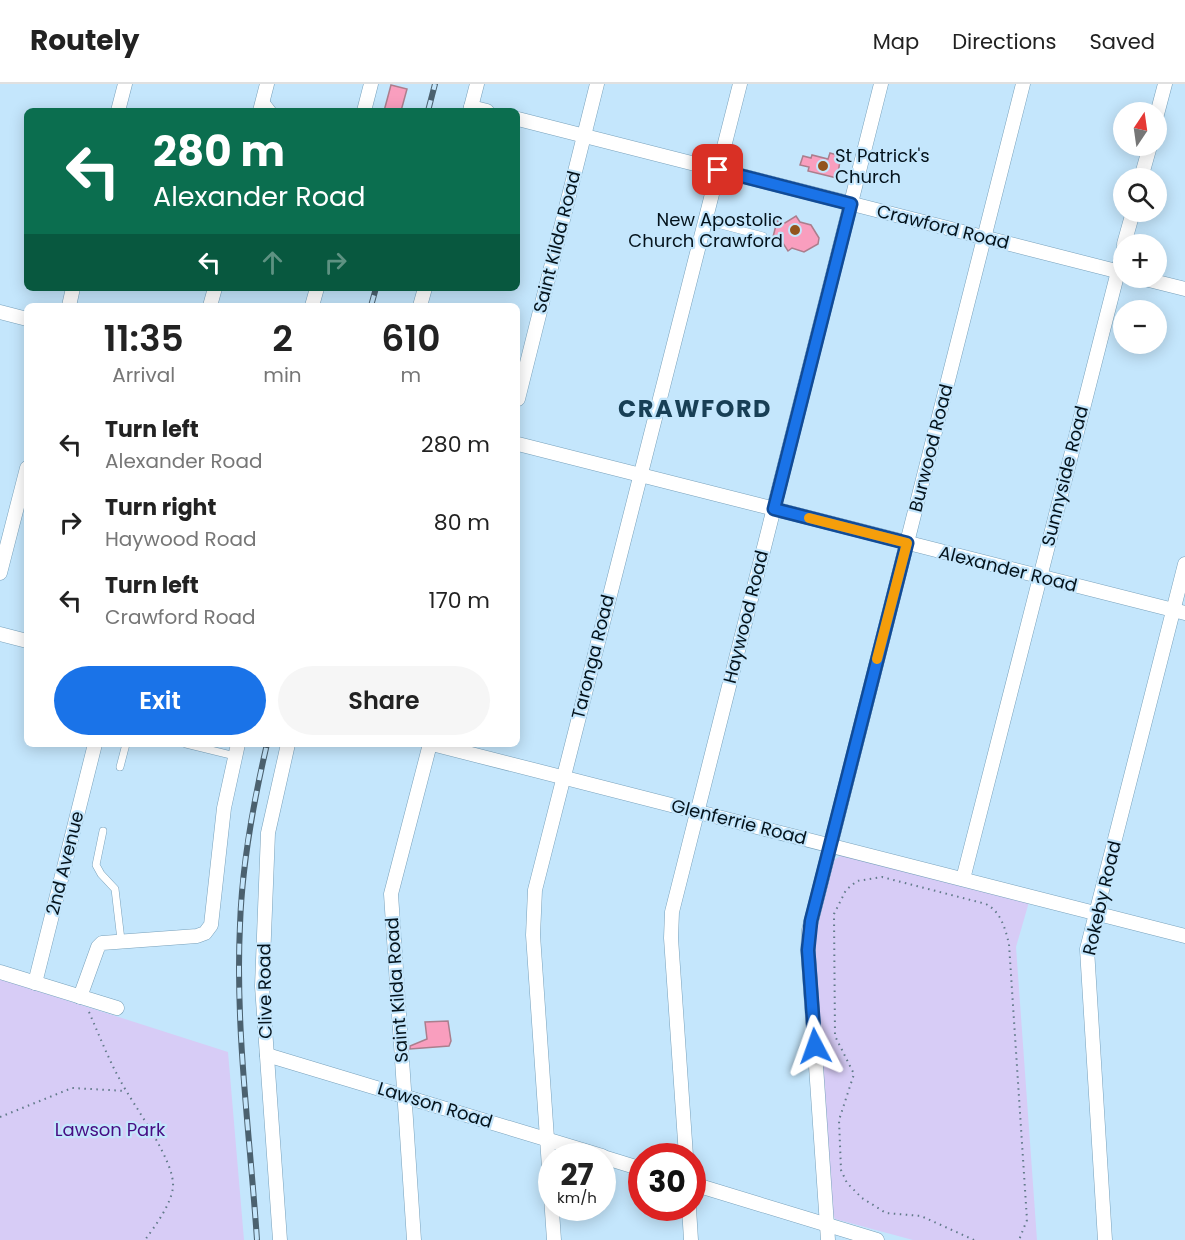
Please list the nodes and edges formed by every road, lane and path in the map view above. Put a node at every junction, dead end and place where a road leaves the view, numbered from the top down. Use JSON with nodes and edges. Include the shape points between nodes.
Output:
{"nodes":[{"id":1,"x":125,"y":84,"type":"edge"},
{"id":2,"x":371,"y":84,"type":"edge"},
{"id":3,"x":477,"y":84,"type":"edge"},
{"id":4,"x":597,"y":84,"type":"edge"},
{"id":5,"x":740,"y":84,"type":"edge"},
{"id":6,"x":881,"y":84,"type":"edge"},
{"id":7,"x":1023,"y":84,"type":"edge"},
{"id":8,"x":1165,"y":84,"type":"edge"},
{"id":9,"x":1160,"y":102,"type":"edge"},
{"id":10,"x":119,"y":108,"type":"edge"},
{"id":11,"x":365,"y":108,"type":"edge"},
{"id":12,"x":470,"y":108,"type":"edge"},
{"id":13,"x":520,"y":120,"type":"edge"},
{"id":14,"x":584,"y":136,"type":"junction"},
{"id":15,"x":718,"y":170,"type":"junction"},
{"id":16,"x":851,"y":204,"type":"junction"},
{"id":17,"x":706,"y":221,"type":"junction"},
{"id":18,"x":764,"y":236,"type":"dead end"},
{"id":19,"x":984,"y":238,"type":"junction"},
{"id":20,"x":1113,"y":270,"type":"edge"},
{"id":21,"x":1167,"y":284,"type":"edge"},
{"id":22,"x":1116,"y":288,"type":"edge"},
{"id":23,"x":1185,"y":289,"type":"edge"},
{"id":24,"x":0,"y":312,"type":"edge"},
{"id":25,"x":24,"y":318,"type":"edge"},
{"id":26,"x":520,"y":391,"type":"edge"},
{"id":27,"x":520,"y":445,"type":"edge"},
{"id":28,"x":639,"y":475,"type":"junction"},
{"id":29,"x":24,"y":480,"type":"edge"},
{"id":30,"x":774,"y":509,"type":"junction"},
{"id":31,"x":907,"y":543,"type":"junction"},
{"id":32,"x":1185,"y":564,"type":"edge"},
{"id":33,"x":0,"y":573,"type":"edge"},
{"id":34,"x":1040,"y":577,"type":"junction"},
{"id":35,"x":1179,"y":612,"type":"edge"},
{"id":36,"x":0,"y":634,"type":"edge"},
{"id":37,"x":24,"y":640,"type":"edge"},
{"id":38,"x":94,"y":747,"type":"edge"},
{"id":39,"x":125,"y":747,"type":"edge"},
{"id":40,"x":212,"y":747,"type":"edge"},
{"id":41,"x":287,"y":747,"type":"edge"},
{"id":42,"x":430,"y":747,"type":"edge"},
{"id":43,"x":443,"y":747,"type":"edge"},
{"id":44,"x":237,"y":750,"type":"edge"},
{"id":45,"x":120,"y":767,"type":"dead end"},
{"id":46,"x":563,"y":777,"type":"junction"},
{"id":47,"x":696,"y":812,"type":"junction"},
{"id":48,"x":103,"y":831,"type":"dead end"},
{"id":49,"x":830,"y":845,"type":"junction"},
{"id":50,"x":963,"y":879,"type":"junction"},
{"id":51,"x":1096,"y":913,"type":"junction"},
{"id":52,"x":1185,"y":936,"type":"edge"},
{"id":53,"x":121,"y":940,"type":"junction"},
{"id":54,"x":0,"y":972,"type":"edge"},
{"id":55,"x":35,"y":983,"type":"junction"},
{"id":56,"x":84,"y":998,"type":"junction"},
{"id":57,"x":117,"y":1008,"type":"dead end"},
{"id":58,"x":267,"y":1055,"type":"junction"},
{"id":59,"x":127,"y":1091,"type":"junction"},
{"id":60,"x":405,"y":1096,"type":"junction"},
{"id":61,"x":0,"y":1117,"type":"edge"},
{"id":62,"x":547,"y":1140,"type":"junction"},
{"id":63,"x":557,"y":1143,"type":"edge"},
{"id":64,"x":685,"y":1143,"type":"edge"},
{"id":65,"x":706,"y":1189,"type":"edge"},
{"id":66,"x":690,"y":1221,"type":"edge"},
{"id":67,"x":827,"y":1226,"type":"junction"},
{"id":68,"x":145,"y":1240,"type":"edge"},
{"id":69,"x":280,"y":1240,"type":"edge"},
{"id":70,"x":414,"y":1240,"type":"edge"},
{"id":71,"x":554,"y":1240,"type":"edge"},
{"id":72,"x":691,"y":1240,"type":"edge"},
{"id":73,"x":828,"y":1240,"type":"edge"},
{"id":74,"x":877,"y":1240,"type":"edge"},
{"id":75,"x":974,"y":1240,"type":"edge"},
{"id":76,"x":1019,"y":1240,"type":"edge"},
{"id":77,"x":1105,"y":1240,"type":"edge"}],
"edges":[{"from":1,"to":10,"type":"street"},
{"from":2,"to":11,"type":"street"},
{"from":3,"to":12,"type":"street"},
{"from":4,"to":14,"type":"street","name":"Saint Kilda Road"},
{"from":5,"to":15,"type":"street","name":"Taronga Road"},
{"from":6,"to":16,"type":"street","name":"Haywood Road"},
{"from":7,"to":19,"type":"street","name":"Burwood Road"},
{"from":8,"to":9,"type":"street"},
{"from":13,"to":14,"type":"street","name":"Crawford Road"},
{"from":14,"to":15,"type":"street","name":"Crawford Road"},
{"from":14,"to":26,"type":"street","name":"Saint Kilda Road"},
{"from":15,"to":16,"type":"street","name":"Crawford Road"},
{"from":15,"to":17,"type":"street","name":"Taronga Road"},
{"from":16,"to":19,"type":"street","name":"Crawford Road"},
{"from":16,"to":30,"type":"street","name":"Haywood Road"},
{"from":17,"to":18,"type":"lane"},
{"from":17,"to":28,"type":"street","name":"Taronga Road"},
{"from":19,"to":20,"type":"street","name":"Crawford Road"},
{"from":19,"to":31,"type":"street","name":"Burwood Road"},
{"from":21,"to":23,"type":"street"},
{"from":22,"to":34,"type":"street","name":"Sunnyside Road"},
{"from":24,"to":25,"type":"street"},
{"from":27,"to":28,"type":"street","name":"Alexander Road"},
{"from":28,"to":30,"type":"street","name":"Alexander Road"},
{"from":28,"to":46,"type":"street","name":"Taronga Road"},
{"from":29,"to":33,"type":"street"},
{"from":30,"to":31,"type":"street","name":"Alexander Road"},
{"from":30,"to":47,"type":"street","name":"Haywood Road"},
{"from":31,"to":34,"type":"street","name":"Alexander Road"},
{"from":31,"to":49,"type":"street","name":"Burwood Road"},
{"from":32,"to":35,"type":"street","name":"Rokeby Road"},
{"from":34,"to":35,"type":"street","name":"Alexander Road"},
{"from":34,"to":50,"type":"street","name":"Sunnyside Road"},
{"from":35,"to":51,"type":"street","name":"Rokeby Road"},
{"from":36,"to":37,"type":"street"},
{"from":38,"to":55,"type":"street","name":"2nd Avenue"},
{"from":39,"to":45,"type":"lane"},
{"from":40,"to":44,"type":"lane"},
{"from":41,"to":58,"type":"street","name":"Clive Road","via":[[268,832],[262,986]]},
{"from":42,"to":60,"type":"street","name":"Saint Kilda Road","via":[[391,894]]},
{"from":43,"to":46,"type":"street","name":"Glenferrie Road"},
{"from":44,"to":53,"type":"street","via":[[224,808],[211,926],[197,936]]},
{"from":46,"to":47,"type":"street","name":"Glenferrie Road"},
{"from":46,"to":62,"type":"street","name":"Taronga Road","via":[[533,909]]},
{"from":47,"to":49,"type":"street","name":"Glenferrie Road"},
{"from":47,"to":64,"type":"street","name":"Haywood Road","via":[[671,930]]},
{"from":48,"to":53,"type":"lane","via":[[96,865],[116,889]]},
{"from":49,"to":50,"type":"street","name":"Glenferrie Road"},
{"from":49,"to":67,"type":"street","name":"Burwood Road","via":[[811,921],[808,950]]},
{"from":50,"to":51,"type":"street","name":"Glenferrie Road"},
{"from":51,"to":52,"type":"street","name":"Glenferrie Road"},
{"from":51,"to":77,"type":"street","name":"Rokeby Road","via":[[1086,961]]},
{"from":53,"to":56,"type":"street","via":[[98,947]]},
{"from":54,"to":55,"type":"street"},
{"from":55,"to":56,"type":"street"},
{"from":56,"to":57,"type":"street"},
{"from":56,"to":59,"type":"path"},
{"from":58,"to":60,"type":"street","name":"Lawson Road"},
{"from":58,"to":69,"type":"street","name":"Clive Road"},
{"from":59,"to":61,"type":"path","via":[[72,1088]]},
{"from":59,"to":68,"type":"path","via":[[164,1156],[173,1186]]},
{"from":60,"to":62,"type":"street","name":"Lawson Road"},
{"from":60,"to":70,"type":"street","name":"Saint Kilda Road"},
{"from":62,"to":63,"type":"street","name":"Lawson Road"},
{"from":62,"to":71,"type":"street","name":"Taronga Road"},
{"from":65,"to":67,"type":"street"},
{"from":66,"to":72,"type":"street"},
{"from":67,"to":73,"type":"street","name":"Burwood Road"},
{"from":67,"to":74,"type":"street"},
{"from":75,"to":76,"type":"path","via":[[921,1216],[880,1211],[850,1186],[841,1170],[839,1120],[854,1074],[835,1036],[834,914],[846,890],[863,879],[882,877],[983,903],[994,909],[1004,925],[1009,944],[1027,1220]]}]}
